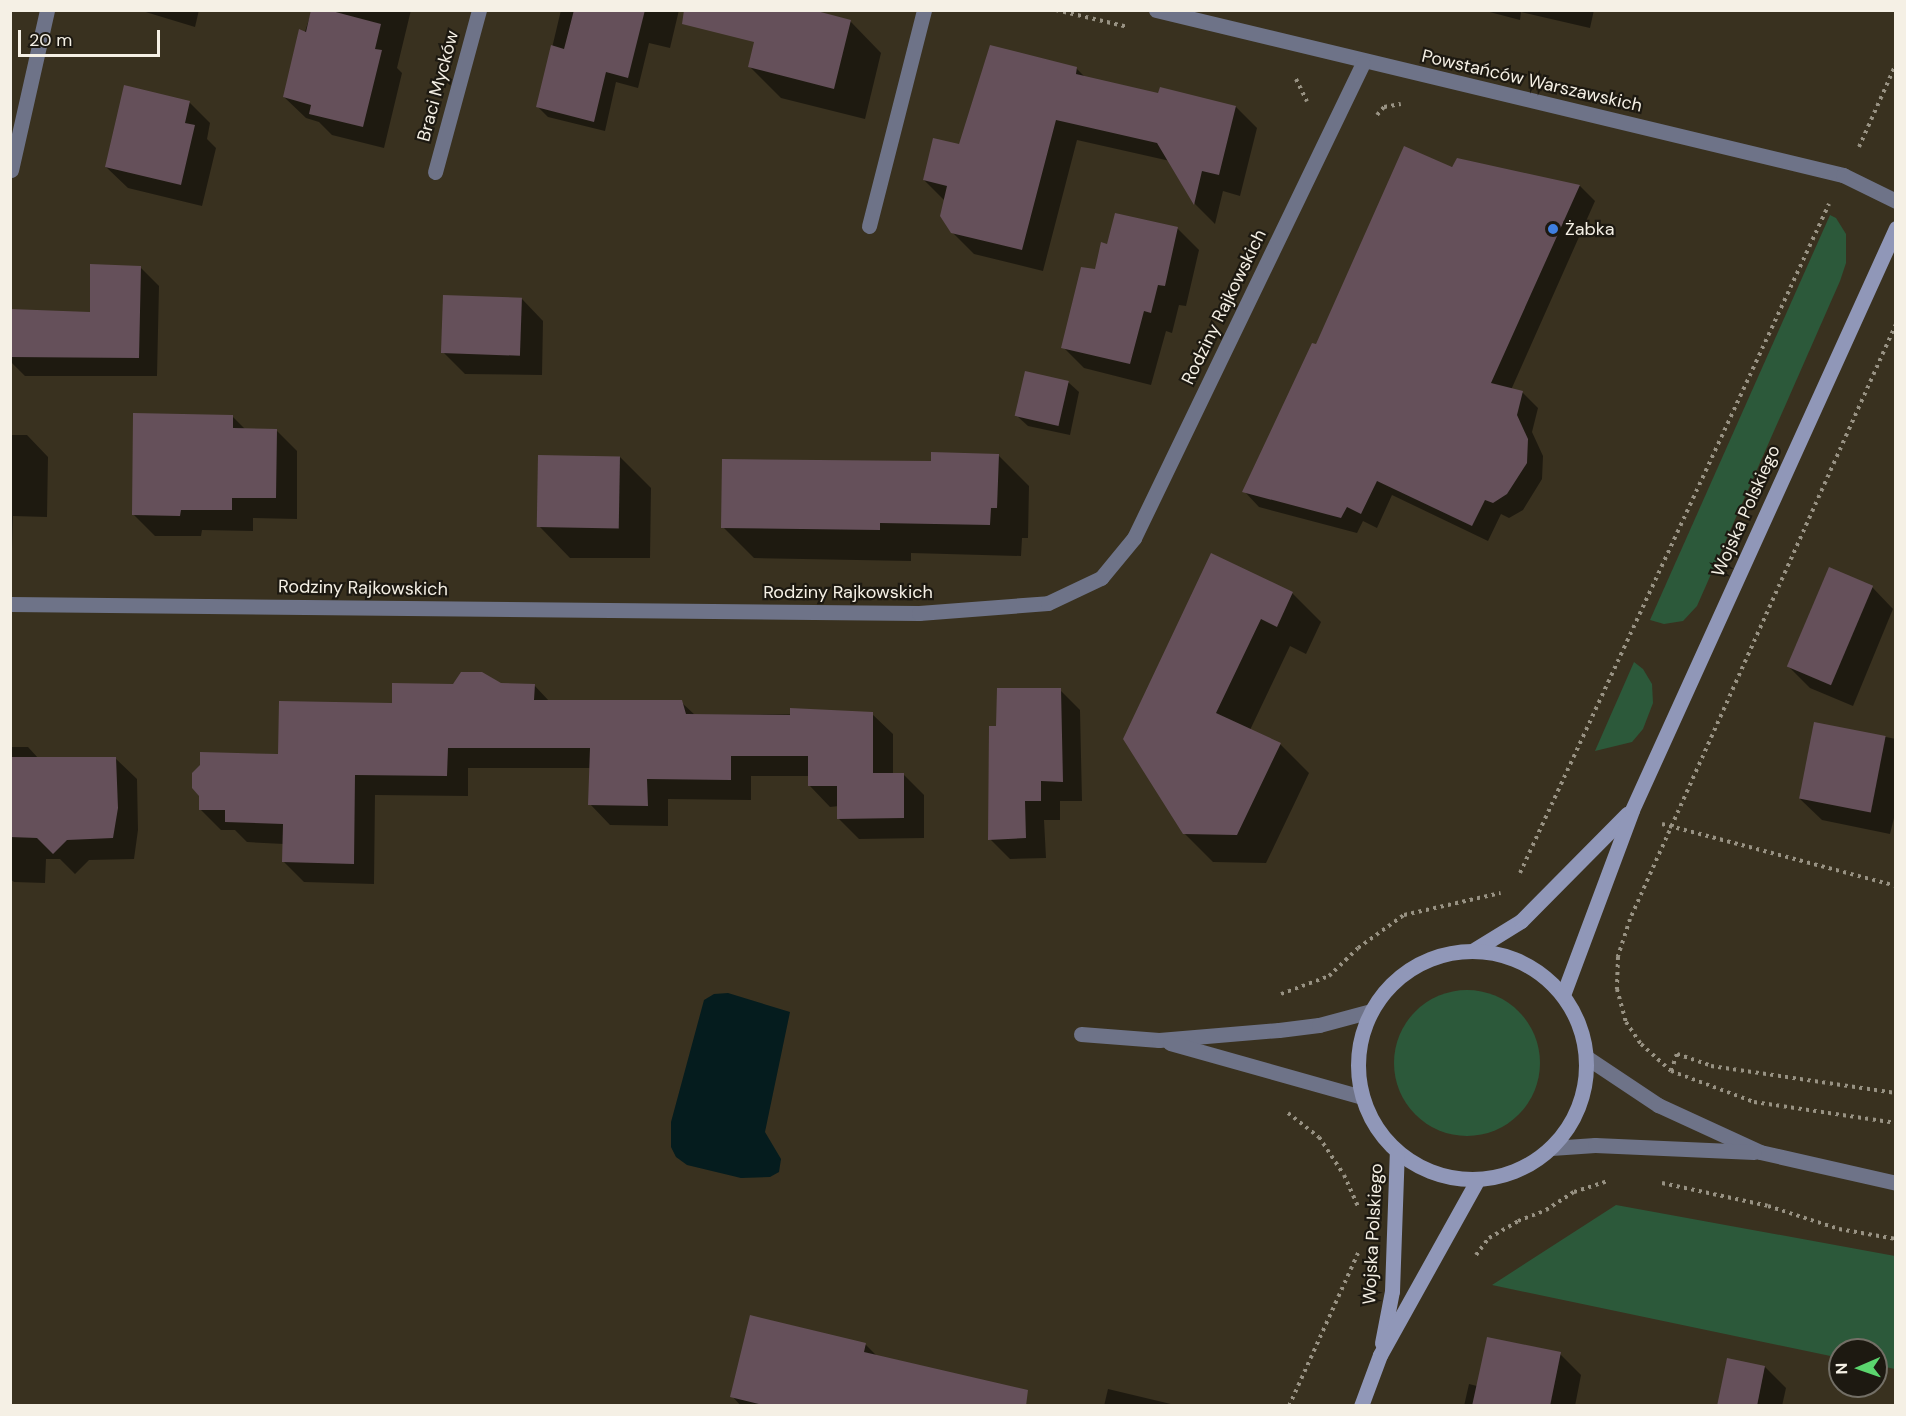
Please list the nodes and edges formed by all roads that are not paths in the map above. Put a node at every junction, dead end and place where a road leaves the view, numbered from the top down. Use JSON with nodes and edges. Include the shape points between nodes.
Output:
{"nodes":[{"id":1,"x":47,"y":10,"type":"edge"},
{"id":2,"x":479,"y":10,"type":"edge"},
{"id":3,"x":924,"y":10,"type":"edge"},
{"id":4,"x":1156,"y":10,"type":"edge"},
{"id":5,"x":1363,"y":63,"type":"junction"},
{"id":6,"x":10,"y":170,"type":"edge"},
{"id":7,"x":435,"y":172,"type":"dead end"},
{"id":8,"x":1896,"y":201,"type":"edge"},
{"id":9,"x":869,"y":226,"type":"dead end"},
{"id":10,"x":1896,"y":228,"type":"edge"},
{"id":11,"x":10,"y":604,"type":"edge"},
{"id":12,"x":1632,"y":810,"type":"junction"},
{"id":13,"x":1474,"y":950,"type":"junction"},
{"id":14,"x":1563,"y":995,"type":"junction"},
{"id":15,"x":1371,"y":1011,"type":"junction"},
{"id":16,"x":1081,"y":1034,"type":"dead end"},
{"id":17,"x":1159,"y":1040,"type":"junction"},
{"id":18,"x":1586,"y":1057,"type":"junction"},
{"id":19,"x":1362,"y":1098,"type":"junction"},
{"id":20,"x":1551,"y":1148,"type":"junction"},
{"id":21,"x":1397,"y":1151,"type":"junction"},
{"id":22,"x":1760,"y":1152,"type":"junction"},
{"id":23,"x":1478,"y":1179,"type":"junction"},
{"id":24,"x":1896,"y":1183,"type":"edge"},
{"id":25,"x":1380,"y":1355,"type":"junction"},
{"id":26,"x":1361,"y":1406,"type":"edge"}],
"edges":[{"from":1,"to":6,"type":"street"},
{"from":2,"to":7,"type":"street","name":"Braci Mycków"},
{"from":3,"to":9,"type":"street"},
{"from":4,"to":5,"type":"street","name":"Powstańców Warszawskich"},
{"from":5,"to":8,"type":"street","name":"Powstańców Warszawskich","via":[[1844,175]]},
{"from":5,"to":11,"type":"street","name":"Rodziny Rajkowskich","via":[[1134,538],[1101,578],[1048,603],[919,613]]},
{"from":10,"to":12,"type":"main road","name":"Wojska Polskiego"},
{"from":12,"to":13,"type":"main road","name":"Wojska Polskiego","via":[[1521,921]]},
{"from":12,"to":14,"type":"main road","name":"Wojska Polskiego"},
{"from":13,"to":14,"type":"main road","via":[[1507,956],[1538,971]]},
{"from":13,"to":15,"type":"main road","via":[[1443,954],[1414,966],[1389,986]]},
{"from":14,"to":18,"type":"main road","via":[[1578,1025]]},
{"from":15,"to":17,"type":"street","via":[[1319,1025]]},
{"from":15,"to":19,"type":"main road","via":[[1361,1039],[1358,1068]]},
{"from":16,"to":17,"type":"street"},
{"from":17,"to":19,"type":"street"},
{"from":18,"to":20,"type":"main road","via":[[1584,1091],[1571,1122]]},
{"from":18,"to":22,"type":"street","via":[[1658,1105]]},
{"from":19,"to":21,"type":"main road","via":[[1382,1136]]},
{"from":20,"to":22,"type":"street"},
{"from":20,"to":23,"type":"main road","via":[[1505,1175]]},
{"from":21,"to":23,"type":"main road","via":[[1421,1167],[1448,1177]]},
{"from":21,"to":25,"type":"main road","name":"Wojska Polskiego","via":[[1395,1247]]},
{"from":22,"to":24,"type":"street"},
{"from":23,"to":25,"type":"main road","name":"Wojska Polskiego"},
{"from":25,"to":26,"type":"main road","name":"Wojska Polskiego"}]}
